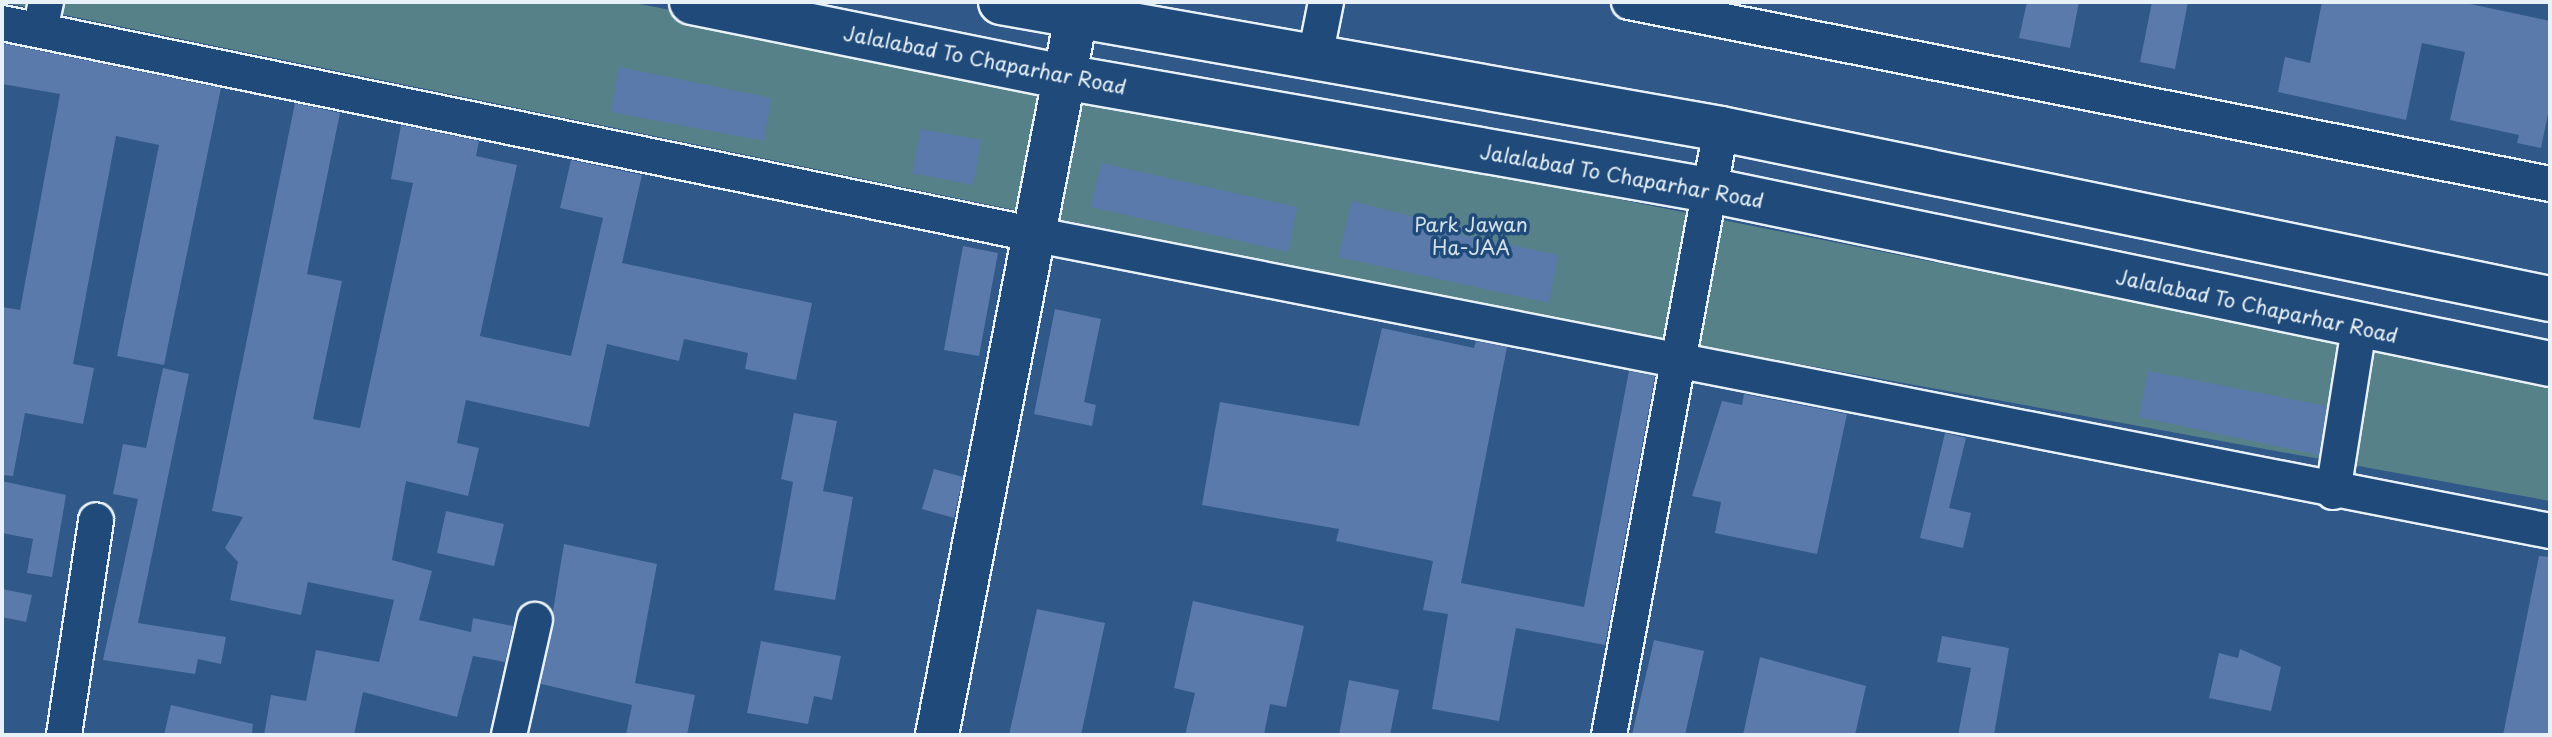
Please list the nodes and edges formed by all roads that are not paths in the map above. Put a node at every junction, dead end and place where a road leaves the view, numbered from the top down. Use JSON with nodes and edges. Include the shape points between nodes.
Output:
{"nodes":[{"id":1,"x":692,"y":2,"type":"edge"},
{"id":2,"x":1001,"y":2,"type":"edge"},
{"id":3,"x":1326,"y":2,"type":"edge"},
{"id":4,"x":1629,"y":2,"type":"edge"},
{"id":5,"x":43,"y":16,"type":"edge"},
{"id":6,"x":1076,"y":17,"type":"junction"},
{"id":7,"x":2,"y":23,"type":"edge"},
{"id":8,"x":1314,"y":62,"type":"junction"},
{"id":9,"x":1064,"y":77,"type":"junction"},
{"id":10,"x":1721,"y":129,"type":"junction"},
{"id":11,"x":2550,"y":184,"type":"edge"},
{"id":12,"x":1709,"y":190,"type":"junction"},
{"id":13,"x":1032,"y":234,"type":"junction"},
{"id":14,"x":2550,"y":299,"type":"edge"},
{"id":15,"x":2359,"y":328,"type":"junction"},
{"id":16,"x":1677,"y":357,"type":"junction"},
{"id":17,"x":2550,"y":364,"type":"edge"},
{"id":18,"x":2333,"y":492,"type":"junction"},
{"id":19,"x":96,"y":520,"type":"dead end"},
{"id":20,"x":2550,"y":531,"type":"edge"},
{"id":21,"x":535,"y":620,"type":"dead end"},
{"id":22,"x":64,"y":735,"type":"edge"},
{"id":23,"x":509,"y":735,"type":"edge"},
{"id":24,"x":937,"y":735,"type":"edge"},
{"id":25,"x":1609,"y":735,"type":"edge"}],
"edges":[{"from":1,"to":9,"type":"main road","name":"Jalalabad To Chaparhar Road"},
{"from":2,"to":6,"type":"main road"},
{"from":3,"to":8,"type":"street"},
{"from":4,"to":11,"type":"street"},
{"from":5,"to":7,"type":"street"},
{"from":5,"to":13,"type":"street"},
{"from":6,"to":8,"type":"main road"},
{"from":6,"to":9,"type":"street"},
{"from":8,"to":10,"type":"main road"},
{"from":9,"to":12,"type":"main road","name":"Jalalabad To Chaparhar Road"},
{"from":9,"to":13,"type":"street"},
{"from":10,"to":12,"type":"street"},
{"from":10,"to":14,"type":"main road"},
{"from":12,"to":15,"type":"main road","name":"Jalalabad To Chaparhar Road"},
{"from":12,"to":16,"type":"street"},
{"from":13,"to":16,"type":"street"},
{"from":13,"to":24,"type":"street"},
{"from":15,"to":17,"type":"main road","name":"Jalalabad To Chaparhar Road"},
{"from":15,"to":18,"type":"street"},
{"from":16,"to":18,"type":"street"},
{"from":16,"to":25,"type":"street"},
{"from":18,"to":20,"type":"street"},
{"from":19,"to":22,"type":"street"},
{"from":21,"to":23,"type":"street"}]}
